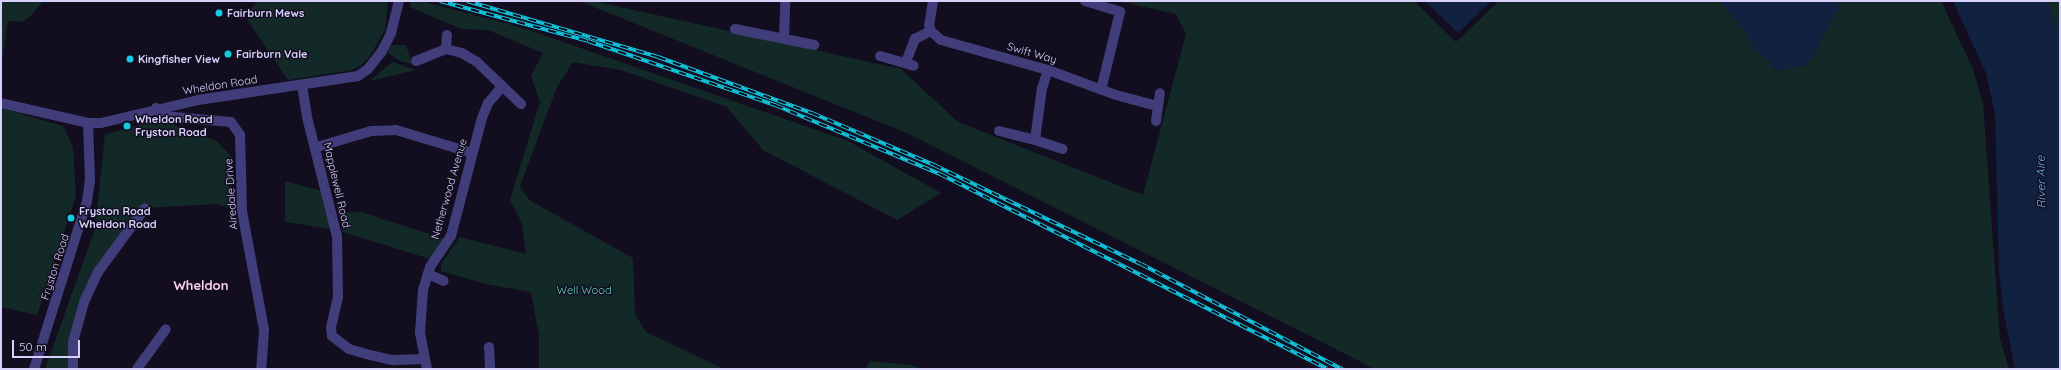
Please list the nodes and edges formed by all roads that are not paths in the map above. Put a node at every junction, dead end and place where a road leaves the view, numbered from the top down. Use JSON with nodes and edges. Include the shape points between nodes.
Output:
{"nodes":[{"id":1,"x":786,"y":1,"type":"edge"},
{"id":2,"x":933,"y":1,"type":"edge"},
{"id":3,"x":1085,"y":1,"type":"edge"},
{"id":4,"x":399,"y":4,"type":"edge"},
{"id":5,"x":735,"y":29,"type":"dead end"},
{"id":6,"x":931,"y":31,"type":"junction"},
{"id":7,"x":447,"y":35,"type":"dead end"},
{"id":8,"x":784,"y":38,"type":"junction"},
{"id":9,"x":814,"y":45,"type":"dead end"},
{"id":10,"x":446,"y":49,"type":"junction"},
{"id":11,"x":880,"y":56,"type":"dead end"},
{"id":12,"x":416,"y":61,"type":"dead end"},
{"id":13,"x":1048,"y":70,"type":"junction"},
{"id":14,"x":302,"y":85,"type":"junction"},
{"id":15,"x":502,"y":87,"type":"junction"},
{"id":16,"x":1102,"y":90,"type":"junction"},
{"id":17,"x":1160,"y":93,"type":"dead end"},
{"id":18,"x":1,"y":103,"type":"edge"},
{"id":19,"x":521,"y":104,"type":"dead end"},
{"id":20,"x":1157,"y":106,"type":"junction"},
{"id":21,"x":156,"y":108,"type":"junction"},
{"id":22,"x":1156,"y":121,"type":"dead end"},
{"id":23,"x":88,"y":123,"type":"junction"},
{"id":24,"x":999,"y":131,"type":"dead end"},
{"id":25,"x":1035,"y":140,"type":"junction"},
{"id":26,"x":317,"y":147,"type":"junction"},
{"id":27,"x":1063,"y":149,"type":"dead end"},
{"id":28,"x":472,"y":153,"type":"junction"},
{"id":29,"x":145,"y":208,"type":"dead end"},
{"id":30,"x":428,"y":274,"type":"junction"},
{"id":31,"x":444,"y":281,"type":"dead end"},
{"id":32,"x":166,"y":329,"type":"dead end"},
{"id":33,"x":489,"y":347,"type":"dead end"},
{"id":34,"x":426,"y":364,"type":"edge"},
{"id":35,"x":34,"y":369,"type":"edge"},
{"id":36,"x":73,"y":369,"type":"edge"},
{"id":37,"x":137,"y":369,"type":"edge"},
{"id":38,"x":261,"y":369,"type":"edge"},
{"id":39,"x":490,"y":369,"type":"edge"}],
"edges":[{"from":1,"to":8,"type":"street"},
{"from":2,"to":6,"type":"street","via":[[929,19]]},
{"from":3,"to":16,"type":"street","via":[[1120,12]]},
{"from":4,"to":14,"type":"street","name":"Wheldon Road","via":[[391,33],[382,51],[368,69],[358,76]]},
{"from":5,"to":8,"type":"street"},
{"from":6,"to":11,"type":"street","via":[[916,39],[910,64]]},
{"from":6,"to":13,"type":"street","name":"Swift Way","via":[[948,43]]},
{"from":7,"to":10,"type":"street"},
{"from":8,"to":9,"type":"street"},
{"from":10,"to":12,"type":"street"},
{"from":10,"to":15,"type":"street","via":[[462,53],[477,62]]},
{"from":13,"to":16,"type":"street","name":"Swift Way"},
{"from":13,"to":25,"type":"street","via":[[1042,88]]},
{"from":14,"to":21,"type":"street","name":"Wheldon Road"},
{"from":14,"to":26,"type":"street","name":"Mapplewell Road","via":[[307,117]]},
{"from":15,"to":19,"type":"street"},
{"from":15,"to":28,"type":"street","name":"Netherwood Avenue","via":[[488,103]]},
{"from":16,"to":20,"type":"street","name":"Swift Way"},
{"from":17,"to":20,"type":"street"},
{"from":18,"to":23,"type":"street","name":"Wheldon Road"},
{"from":20,"to":22,"type":"street"},
{"from":21,"to":23,"type":"street","name":"Wheldon Road","via":[[111,121]]},
{"from":21,"to":38,"type":"street","name":"Airedale Drive","via":[[164,116],[231,122],[240,135],[242,211],[264,330]]},
{"from":23,"to":35,"type":"street","name":"Fryston Road","via":[[90,180],[87,201]]},
{"from":24,"to":25,"type":"street"},
{"from":25,"to":27,"type":"street"},
{"from":26,"to":28,"type":"street","via":[[371,131],[390,130]]},
{"from":26,"to":34,"type":"street","name":"Mapplewell Road","via":[[337,236],[338,297],[331,328],[332,336],[349,349],[392,360]]},
{"from":28,"to":30,"type":"street","name":"Netherwood Avenue","via":[[451,236]]},
{"from":29,"to":36,"type":"street","via":[[98,272],[84,302],[73,342]]},
{"from":30,"to":31,"type":"street"},
{"from":30,"to":34,"type":"street","name":"Netherwood Avenue","via":[[421,308],[420,333]]},
{"from":32,"to":37,"type":"street"},
{"from":33,"to":39,"type":"street"}]}
